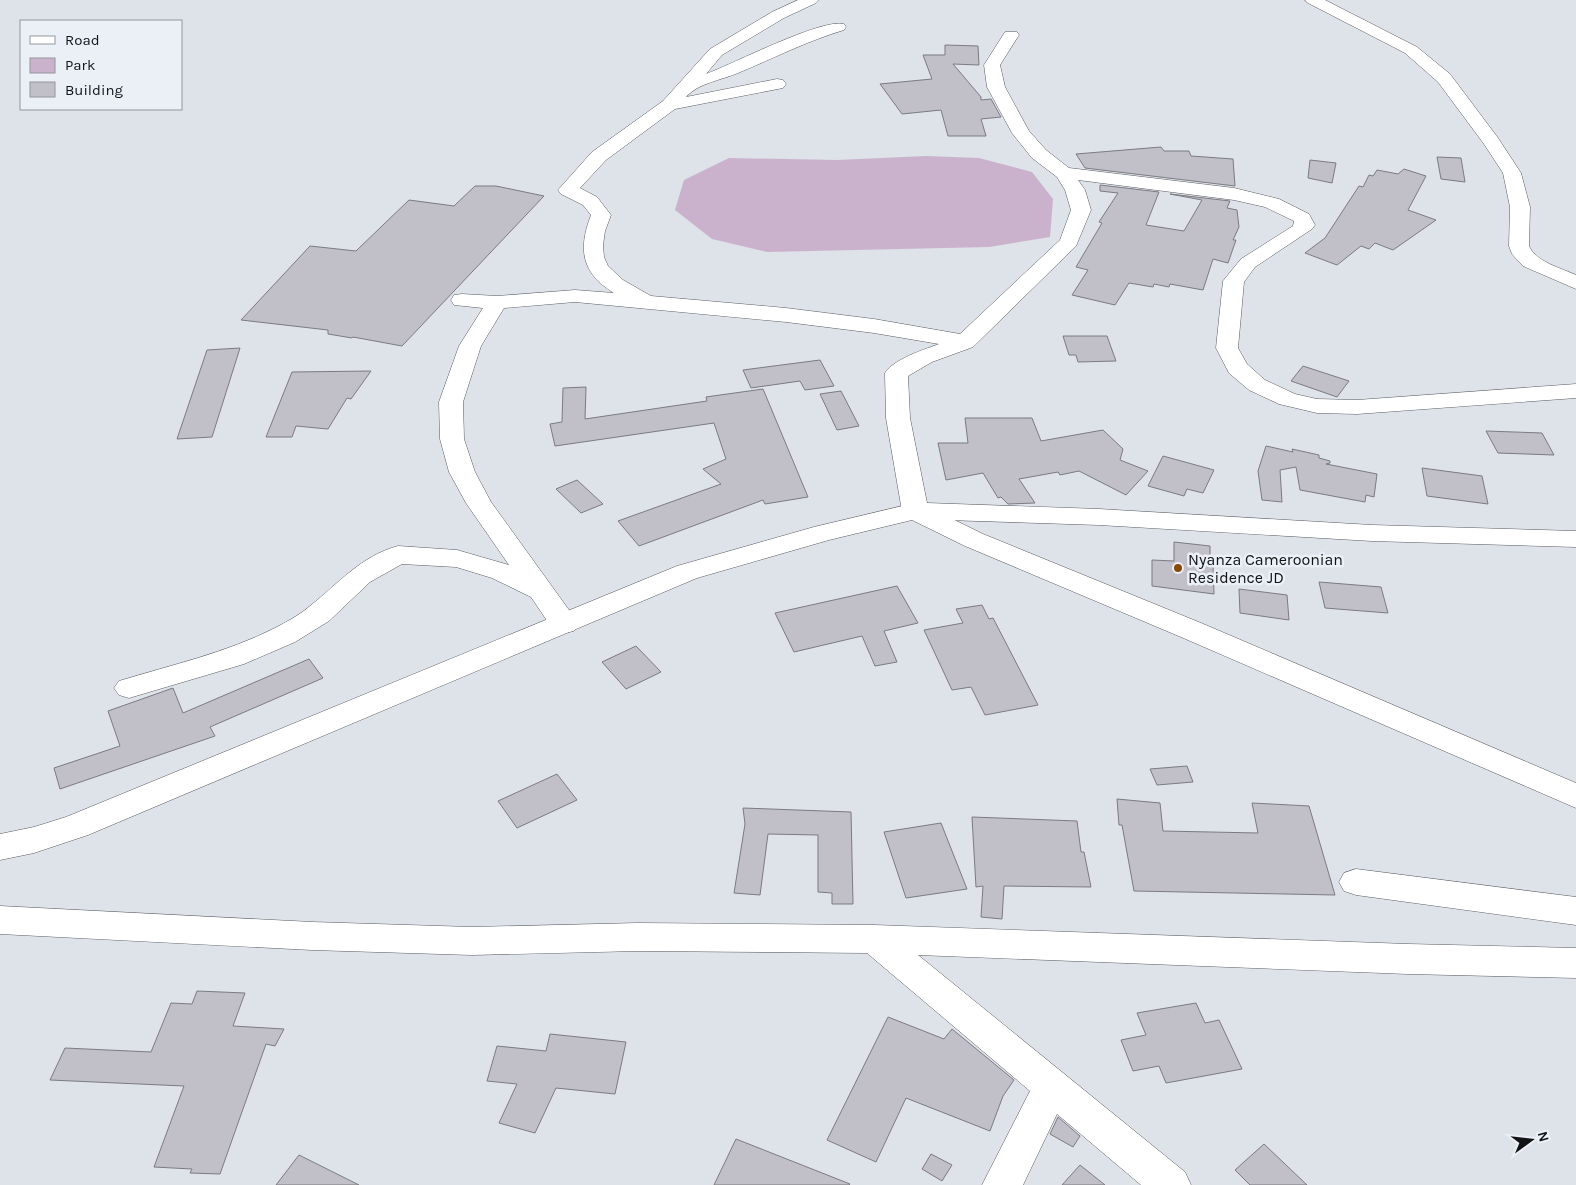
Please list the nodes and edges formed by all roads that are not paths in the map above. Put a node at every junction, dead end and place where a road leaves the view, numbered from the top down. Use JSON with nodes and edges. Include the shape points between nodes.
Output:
{"nodes":[{"id":1,"x":811,"y":0,"type":"edge"},
{"id":2,"x":1313,"y":0,"type":"edge"},
{"id":3,"x":838,"y":27,"type":"dead end"},
{"id":4,"x":1011,"y":35,"type":"dead end"},
{"id":5,"x":777,"y":84,"type":"dead end"},
{"id":6,"x":687,"y":86,"type":"junction"},
{"id":7,"x":669,"y":105,"type":"junction"},
{"id":8,"x":1064,"y":173,"type":"junction"},
{"id":9,"x":1576,"y":283,"type":"edge"},
{"id":10,"x":462,"y":300,"type":"dead end"},
{"id":11,"x":497,"y":302,"type":"junction"},
{"id":12,"x":650,"y":302,"type":"junction"},
{"id":13,"x":965,"y":342,"type":"junction"},
{"id":14,"x":1576,"y":390,"type":"edge"},
{"id":15,"x":914,"y":511,"type":"junction"},
{"id":16,"x":1576,"y":539,"type":"edge"},
{"id":17,"x":541,"y":591,"type":"junction"},
{"id":18,"x":564,"y":624,"type":"junction"},
{"id":19,"x":129,"y":688,"type":"dead end"},
{"id":20,"x":1576,"y":796,"type":"edge"},
{"id":21,"x":0,"y":847,"type":"edge"},
{"id":22,"x":1356,"y":882,"type":"dead end"},
{"id":23,"x":1576,"y":911,"type":"edge"},
{"id":24,"x":0,"y":920,"type":"edge"},
{"id":25,"x":874,"y":939,"type":"junction"},
{"id":26,"x":1576,"y":963,"type":"edge"},
{"id":27,"x":1051,"y":1088,"type":"junction"},
{"id":28,"x":1002,"y":1185,"type":"edge"},
{"id":29,"x":1171,"y":1185,"type":"edge"}],
"edges":[{"from":1,"to":6,"type":"street","via":[[778,15],[716,52]]},
{"from":2,"to":9,"type":"street","via":[[1411,50],[1444,78],[1512,174],[1520,207],[1519,246],[1522,254],[1530,262]]},
{"from":3,"to":6,"type":"street","via":[[808,36]]},
{"from":4,"to":8,"type":"street","via":[[992,65],[996,87],[1021,133],[1039,154]]},
{"from":5,"to":7,"type":"street"},
{"from":6,"to":7,"type":"street"},
{"from":7,"to":12,"type":"street","via":[[599,156],[568,190],[590,200],[601,215],[593,232],[592,251],[600,273],[626,292]]},
{"from":8,"to":13,"type":"street","via":[[1075,190],[1081,210],[1069,242]]},
{"from":8,"to":14,"type":"street","via":[[1234,194],[1272,203],[1302,218],[1305,225],[1300,230],[1248,263],[1234,281],[1230,298],[1227,348],[1237,368],[1257,385],[1287,399],[1317,406],[1357,407]]},
{"from":10,"to":11,"type":"street"},
{"from":11,"to":12,"type":"street","via":[[575,296]]},
{"from":11,"to":17,"type":"street","via":[[470,346],[451,402],[452,439],[462,472],[479,503]]},
{"from":12,"to":13,"type":"street","via":[[864,324]]},
{"from":13,"to":15,"type":"street","via":[[924,357],[896,373],[898,418]]},
{"from":15,"to":16,"type":"street","via":[[1099,517],[1372,533]]},
{"from":15,"to":18,"type":"street","via":[[687,572]]},
{"from":15,"to":20,"type":"street","via":[[974,540]]},
{"from":17,"to":18,"type":"street"},
{"from":17,"to":19,"type":"street","via":[[502,572],[457,559],[398,555],[360,576],[319,614],[284,635],[234,657]]},
{"from":18,"to":21,"type":"street","via":[[77,826]]},
{"from":22,"to":23,"type":"street"},
{"from":24,"to":25,"type":"street","via":[[472,941],[638,937]]},
{"from":25,"to":26,"type":"street"},
{"from":25,"to":27,"type":"street"},
{"from":27,"to":28,"type":"street"},
{"from":27,"to":29,"type":"street"}]}
